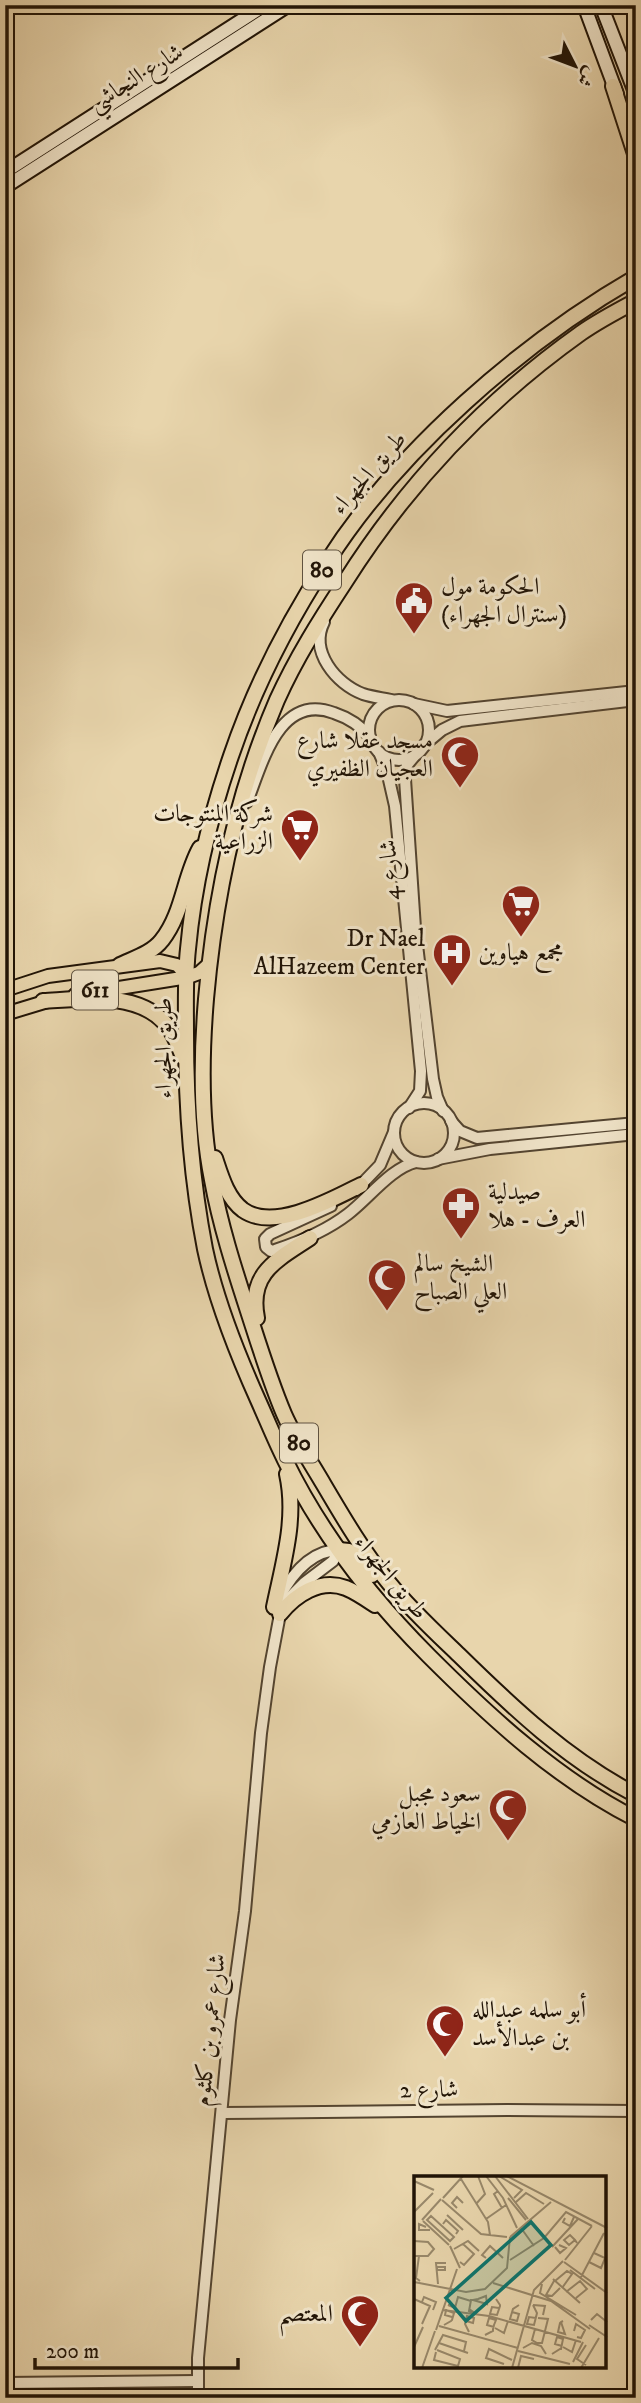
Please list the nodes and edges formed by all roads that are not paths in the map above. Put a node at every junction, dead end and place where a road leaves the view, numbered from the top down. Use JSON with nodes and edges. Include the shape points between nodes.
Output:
{"nodes":[{"id":1,"x":265,"y":5,"type":"edge"},
{"id":2,"x":289,"y":5,"type":"edge"},
{"id":3,"x":584,"y":5,"type":"edge"},
{"id":4,"x":601,"y":5,"type":"edge"},
{"id":5,"x":604,"y":57,"type":"junction"},
{"id":6,"x":613,"y":86,"type":"junction"},
{"id":7,"x":635,"y":93,"type":"edge"},
{"id":8,"x":636,"y":133,"type":"edge"},
{"id":9,"x":39,"y":157,"type":"junction"},
{"id":10,"x":636,"y":157,"type":"edge"},
{"id":11,"x":23,"y":168,"type":"junction"},
{"id":12,"x":5,"y":172,"type":"edge"},
{"id":13,"x":5,"y":187,"type":"edge"},
{"id":14,"x":636,"y":270,"type":"edge"},
{"id":15,"x":636,"y":277,"type":"edge"},
{"id":16,"x":636,"y":292,"type":"edge"},
{"id":17,"x":636,"y":301,"type":"edge"},
{"id":18,"x":591,"y":303,"type":"junction"},
{"id":19,"x":636,"y":308,"type":"edge"},
{"id":20,"x":584,"y":330,"type":"junction"},
{"id":21,"x":347,"y":578,"type":"junction"},
{"id":22,"x":636,"y":691,"type":"edge"},
{"id":23,"x":636,"y":699,"type":"edge"},
{"id":24,"x":394,"y":700,"type":"junction"},
{"id":25,"x":414,"y":704,"type":"junction"},
{"id":26,"x":370,"y":737,"type":"junction"},
{"id":27,"x":421,"y":749,"type":"junction"},
{"id":28,"x":379,"y":752,"type":"junction"},
{"id":29,"x":210,"y":832,"type":"junction"},
{"id":30,"x":221,"y":881,"type":"junction"},
{"id":31,"x":209,"y":964,"type":"junction"},
{"id":32,"x":120,"y":965,"type":"junction"},
{"id":33,"x":190,"y":985,"type":"junction"},
{"id":34,"x":5,"y":990,"type":"edge"},
{"id":35,"x":43,"y":1002,"type":"junction"},
{"id":36,"x":5,"y":1014,"type":"edge"},
{"id":37,"x":186,"y":1063,"type":"junction"},
{"id":38,"x":204,"y":1105,"type":"junction"},
{"id":39,"x":409,"y":1108,"type":"junction"},
{"id":40,"x":443,"y":1111,"type":"junction"},
{"id":41,"x":451,"y":1121,"type":"junction"},
{"id":42,"x":636,"y":1123,"type":"edge"},
{"id":43,"x":205,"y":1130,"type":"junction"},
{"id":44,"x":394,"y":1132,"type":"junction"},
{"id":45,"x":636,"y":1134,"type":"edge"},
{"id":46,"x":438,"y":1159,"type":"junction"},
{"id":47,"x":416,"y":1162,"type":"junction"},
{"id":48,"x":361,"y":1185,"type":"junction"},
{"id":49,"x":310,"y":1238,"type":"junction"},
{"id":50,"x":283,"y":1410,"type":"junction"},
{"id":51,"x":284,"y":1459,"type":"junction"},
{"id":52,"x":346,"y":1524,"type":"junction"},
{"id":53,"x":339,"y":1550,"type":"junction"},
{"id":54,"x":277,"y":1611,"type":"junction"},
{"id":55,"x":414,"y":1612,"type":"junction"},
{"id":56,"x":397,"y":1624,"type":"junction"},
{"id":57,"x":636,"y":1793,"type":"edge"},
{"id":58,"x":636,"y":1819,"type":"edge"},
{"id":59,"x":636,"y":2110,"type":"edge"},
{"id":60,"x":223,"y":2113,"type":"junction"},
{"id":61,"x":197,"y":2381,"type":"junction"},
{"id":62,"x":5,"y":2383,"type":"edge"},
{"id":63,"x":198,"y":2398,"type":"edge"}],
"edges":[{"from":1,"to":9,"type":"main road","name":"شارع النجاشي"},
{"from":2,"to":9,"type":"main road","name":"شارع النجاشي"},
{"from":3,"to":5,"type":"main road"},
{"from":4,"to":7,"type":"main road"},
{"from":5,"to":6,"type":"main road"},
{"from":5,"to":7,"type":"main road","via":[[622,91]]},
{"from":6,"to":8,"type":"main road"},
{"from":6,"to":10,"type":"highway"},
{"from":9,"to":11,"type":"main road","name":"شارع النجاشي"},
{"from":11,"to":12,"type":"main road","name":"شارع النجاشي"},
{"from":11,"to":13,"type":"main road","name":"شارع النجاشي"},
{"from":14,"to":18,"type":"highway"},
{"from":15,"to":18,"type":"highway","name":"طريق الجهراء","number":"80"},
{"from":16,"to":20,"type":"highway","via":[[590,320]]},
{"from":17,"to":20,"type":"highway","name":"طريق الجهراء","number":"80"},
{"from":18,"to":29,"type":"highway","name":"طريق الجهراء","number":"80","via":[[462,406],[401,467],[349,529],[289,626],[257,690],[231,755]]},
{"from":19,"to":20,"type":"highway"},
{"from":20,"to":21,"type":"highway","name":"طريق الجهراء","number":"80","via":[[512,388],[443,453],[387,520]]},
{"from":21,"to":24,"type":"street","via":[[321,628],[323,656],[348,686]]},
{"from":21,"to":30,"type":"highway","name":"طريق الجهراء","number":"80","via":[[278,699],[238,810]]},
{"from":22,"to":25,"type":"street","via":[[447,711]]},
{"from":23,"to":27,"type":"street","via":[[460,721]]},
{"from":24,"to":25,"type":"street"},
{"from":24,"to":26,"type":"street","via":[[377,710]]},
{"from":25,"to":27,"type":"street","via":[[429,727]]},
{"from":26,"to":28,"type":"street"},
{"from":26,"to":30,"type":"street","via":[[347,718],[321,708],[294,715],[284,723],[253,786]]},
{"from":27,"to":28,"type":"street","via":[[397,760]]},
{"from":27,"to":40,"type":"street","name":"شارع 4","via":[[407,765],[405,779],[433,1079]]},
{"from":28,"to":39,"type":"street","name":"شارع 4","via":[[395,806],[421,1071],[420,1091]]},
{"from":29,"to":32,"type":"highway","via":[[162,939],[147,953]]},
{"from":29,"to":33,"type":"highway","name":"طريق الجهراء","number":"80","via":[[187,953]]},
{"from":30,"to":31,"type":"highway","name":"طريق الجهراء","number":"80"},
{"from":31,"to":33,"type":"main road","number":"611"},
{"from":31,"to":38,"type":"highway","name":"طريق الجهراء","number":"80"},
{"from":32,"to":33,"type":"main road","number":"611","via":[[164,961],[177,965]]},
{"from":32,"to":34,"type":"main road","number":"611","via":[[48,976]]},
{"from":33,"to":35,"type":"main road","number":"611","via":[[101,989]]},
{"from":33,"to":37,"type":"highway","name":"طريق الجهراء","number":"80"},
{"from":33,"to":38,"type":"highway","via":[[196,1076]]},
{"from":35,"to":36,"type":"main road","number":"611"},
{"from":35,"to":37,"type":"highway","via":[[84,999],[138,1005],[167,1024]]},
{"from":37,"to":51,"type":"highway","name":"طريق الجهراء","number":"80","via":[[187,1128],[206,1251],[227,1327]]},
{"from":38,"to":43,"type":"highway","name":"طريق الجهراء","number":"80"},
{"from":39,"to":40,"type":"street","via":[[423,1103]]},
{"from":39,"to":44,"type":"street","via":[[398,1118]]},
{"from":40,"to":41,"type":"street"},
{"from":41,"to":42,"type":"street","via":[[477,1138]]},
{"from":41,"to":46,"type":"street","via":[[452,1143]]},
{"from":43,"to":48,"type":"highway","via":[[226,1189],[242,1209],[255,1216],[269,1218],[306,1210]]},
{"from":43,"to":50,"type":"highway","name":"طريق الجهراء","number":"80","via":[[223,1229]]},
{"from":44,"to":47,"type":"street","via":[[400,1151]]},
{"from":44,"to":48,"type":"street","via":[[385,1157]]},
{"from":45,"to":46,"type":"street"},
{"from":46,"to":47,"type":"street"},
{"from":47,"to":49,"type":"street","via":[[401,1168],[347,1215]]},
{"from":48,"to":49,"type":"street","via":[[329,1208],[270,1234],[264,1243],[271,1251]]},
{"from":49,"to":50,"type":"highway","via":[[275,1261],[259,1281],[254,1305]]},
{"from":50,"to":52,"type":"highway","name":"طريق الجهراء","number":"80"},
{"from":51,"to":53,"type":"highway","name":"طريق الجهراء","number":"80"},
{"from":51,"to":54,"type":"highway","via":[[292,1508]]},
{"from":52,"to":53,"type":"highway"},
{"from":52,"to":55,"type":"highway","name":"طريق الجهراء","number":"80"},
{"from":53,"to":54,"type":"street","name":"شارع عمرو بن كلثوم","via":[[333,1561]]},
{"from":53,"to":55,"type":"highway","via":[[349,1551]]},
{"from":53,"to":56,"type":"highway","name":"طريق الجهراء","number":"80"},
{"from":54,"to":56,"type":"highway","via":[[311,1589],[338,1586],[378,1606]]},
{"from":54,"to":60,"type":"street","name":"شارع عمرو بن كلثوم"},
{"from":55,"to":57,"type":"highway","name":"طريق الجهراء","number":"80","via":[[537,1730],[610,1782]]},
{"from":56,"to":58,"type":"highway","name":"طريق الجهراء","number":"80","via":[[518,1740]]},
{"from":59,"to":60,"type":"street","name":"شارع 2"},
{"from":60,"to":61,"type":"street","name":"شارع عمرو بن كلثوم"},
{"from":61,"to":62,"type":"street"},
{"from":61,"to":63,"type":"street","name":"شارع عمرو بن كلثوم"}]}
